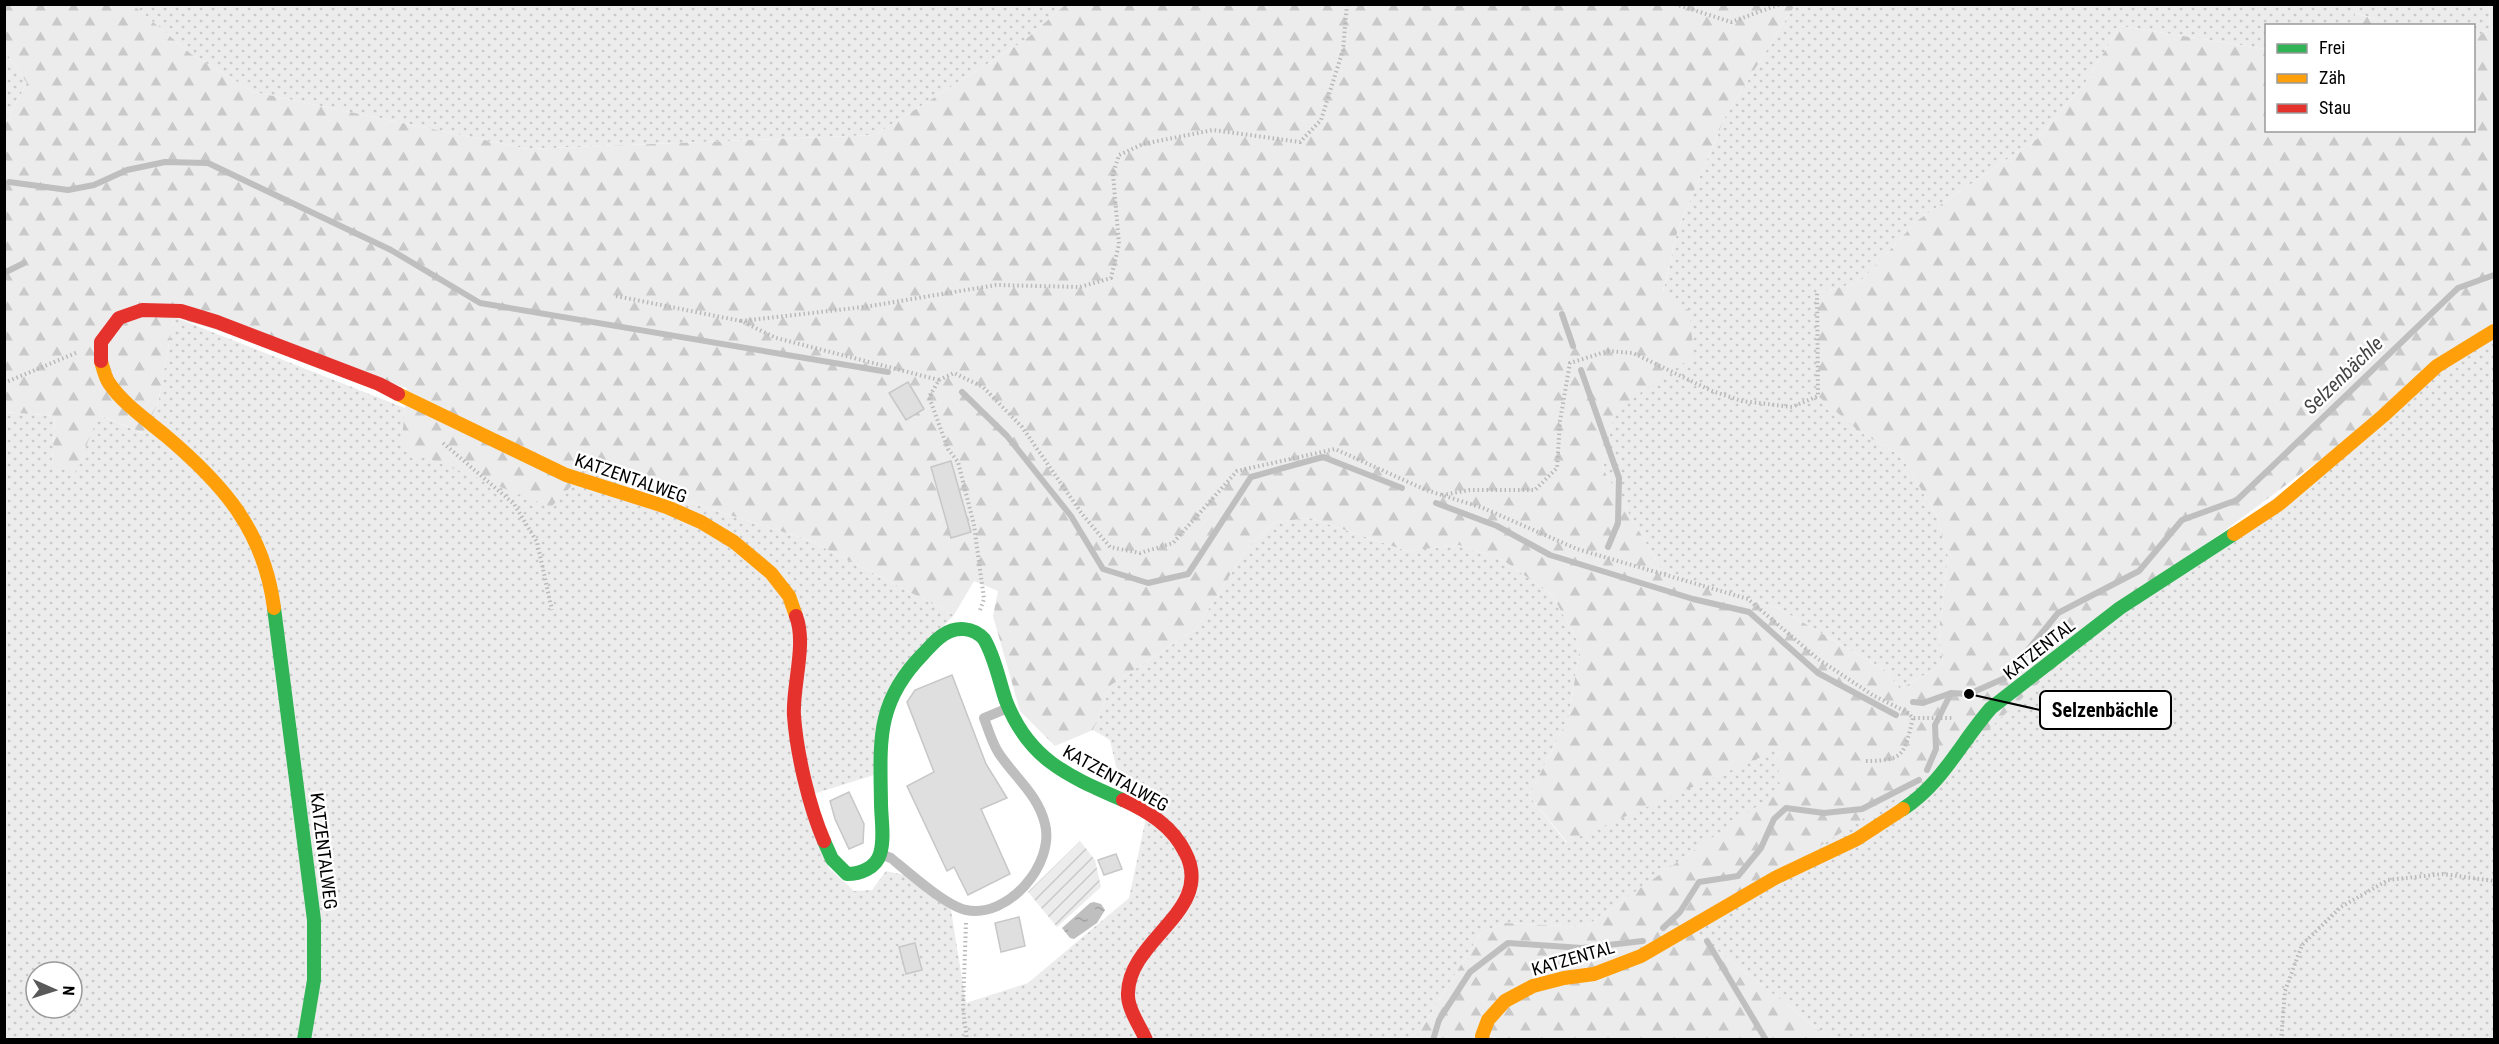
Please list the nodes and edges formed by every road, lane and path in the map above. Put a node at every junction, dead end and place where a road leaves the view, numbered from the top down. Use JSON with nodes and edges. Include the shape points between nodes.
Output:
{"nodes":[{"id":1,"x":1347,"y":4,"type":"edge"},
{"id":2,"x":1675,"y":4,"type":"edge"},
{"id":3,"x":1780,"y":4,"type":"edge"},
{"id":4,"x":1817,"y":293,"type":"dead end"},
{"id":5,"x":616,"y":296,"type":"dead end"},
{"id":6,"x":741,"y":321,"type":"junction"},
{"id":7,"x":2494,"y":331,"type":"edge"},
{"id":8,"x":101,"y":342,"type":"junction"},
{"id":9,"x":939,"y":380,"type":"junction"},
{"id":10,"x":4,"y":383,"type":"edge"},
{"id":11,"x":441,"y":440,"type":"dead end"},
{"id":12,"x":1442,"y":495,"type":"junction"},
{"id":13,"x":552,"y":610,"type":"dead end"},
{"id":14,"x":973,"y":629,"type":"junction"},
{"id":15,"x":1008,"y":708,"type":"junction"},
{"id":16,"x":1945,"y":717,"type":"dead end"},
{"id":17,"x":1912,"y":718,"type":"junction"},
{"id":18,"x":1866,"y":761,"type":"dead end"},
{"id":19,"x":880,"y":854,"type":"junction"},
{"id":20,"x":2494,"y":881,"type":"edge"},
{"id":21,"x":966,"y":910,"type":"junction"},
{"id":22,"x":304,"y":1040,"type":"edge"},
{"id":23,"x":967,"y":1040,"type":"edge"},
{"id":24,"x":1146,"y":1040,"type":"edge"},
{"id":25,"x":1483,"y":1040,"type":"edge"},
{"id":26,"x":2281,"y":1040,"type":"edge"}],
"edges":[{"from":1,"to":6,"type":"path","via":[[1343,50],[1320,120],[1300,142],[1213,130],[1143,144],[1119,155],[1113,174],[1119,244],[1111,278],[1080,287],[996,285],[864,307]]},
{"from":2,"to":3,"type":"path","via":[[1731,22]]},
{"from":4,"to":12,"type":"path","via":[[1818,396],[1792,407],[1742,401],[1633,353],[1608,351],[1570,363],[1557,468],[1536,490],[1470,490]]},
{"from":5,"to":6,"type":"path"},
{"from":6,"to":9,"type":"path","via":[[776,338]]},
{"from":7,"to":25,"type":"street","name":"KATZENTAL","via":[[2437,366],[2278,505],[2120,608],[1991,708],[1952,763],[1917,800],[1857,839],[1775,878],[1641,956],[1594,974],[1533,986],[1505,1001],[1488,1020]]},
{"from":8,"to":10,"type":"path"},
{"from":8,"to":19,"type":"street","name":"KATZENTALWEG","via":[[119,318],[142,310],[182,311],[379,384],[566,474],[667,507],[734,542],[771,573],[789,596],[798,620],[800,654],[794,715],[804,772],[832,859],[847,874],[861,875]]},
{"from":8,"to":22,"type":"street","name":"KATZENTALWEG","via":[[100,357],[108,382],[235,504],[261,550],[272,591],[314,908],[317,961]]},
{"from":9,"to":12,"type":"path","via":[[954,373],[983,387],[1022,427],[1082,514],[1110,547],[1140,553],[1173,543],[1237,471],[1335,449]]},
{"from":9,"to":14,"type":"path","via":[[929,397],[948,449],[958,462],[984,599]]},
{"from":11,"to":13,"type":"path","via":[[514,504],[537,542]]},
{"from":12,"to":17,"type":"path","via":[[1484,508],[1577,549],[1748,599],[1818,659]]},
{"from":14,"to":15,"type":"street","name":"KATZENTALWEG","via":[[989,649]]},
{"from":14,"to":19,"type":"street","via":[[944,633],[910,667],[891,696],[884,717]]},
{"from":15,"to":21,"type":"lane","via":[[984,718],[998,751],[1026,784],[1040,810],[1046,826],[1044,853],[1032,878],[1014,898],[989,908]]},
{"from":15,"to":24,"type":"street","name":"KATZENTALWEG","via":[[1028,743],[1050,763],[1079,782],[1150,814],[1182,843],[1188,857],[1192,875],[1189,897],[1173,921],[1138,954],[1130,969],[1128,996]]},
{"from":16,"to":17,"type":"path"},
{"from":17,"to":18,"type":"path","via":[[1904,751],[1890,761]]},
{"from":19,"to":21,"type":"lane"},
{"from":20,"to":26,"type":"path","via":[[2443,874],[2388,880],[2341,907],[2302,945],[2285,991]]},
{"from":21,"to":23,"type":"path","via":[[963,1008]]}]}
